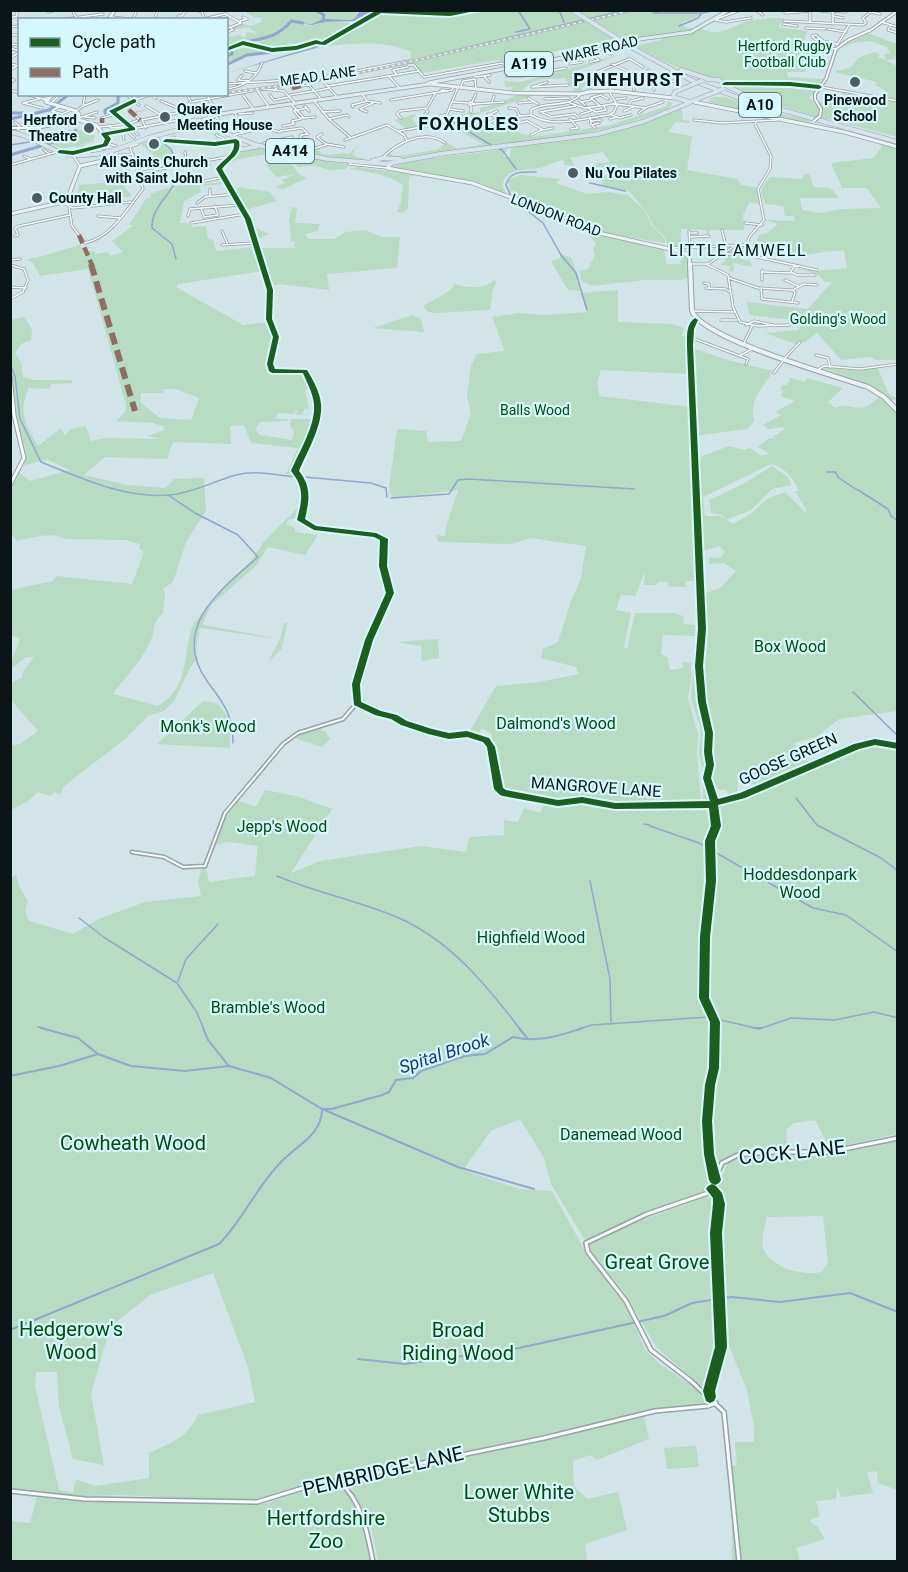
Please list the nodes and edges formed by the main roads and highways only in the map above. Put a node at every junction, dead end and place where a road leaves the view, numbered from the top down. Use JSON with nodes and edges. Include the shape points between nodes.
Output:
{"nodes":[{"id":1,"x":115,"y":10,"type":"edge"},
{"id":2,"x":573,"y":10,"type":"edge"},
{"id":3,"x":729,"y":10,"type":"edge"},
{"id":4,"x":110,"y":18,"type":"edge"},
{"id":5,"x":614,"y":45,"type":"joint"},
{"id":6,"x":632,"y":47,"type":"junction"},
{"id":7,"x":638,"y":52,"type":"junction"},
{"id":8,"x":645,"y":54,"type":"junction"},
{"id":9,"x":709,"y":79,"type":"junction"},
{"id":10,"x":430,"y":83,"type":"junction"},
{"id":11,"x":685,"y":88,"type":"junction"},
{"id":12,"x":722,"y":89,"type":"junction"},
{"id":13,"x":675,"y":92,"type":"junction"},
{"id":14,"x":712,"y":94,"type":"junction"},
{"id":15,"x":659,"y":95,"type":"junction"},
{"id":16,"x":49,"y":96,"type":"edge"},
{"id":17,"x":706,"y":97,"type":"junction"},
{"id":18,"x":675,"y":99,"type":"junction"},
{"id":19,"x":692,"y":103,"type":"junction"},
{"id":20,"x":714,"y":106,"type":"junction"},
{"id":21,"x":794,"y":113,"type":"junction"},
{"id":22,"x":222,"y":114,"type":"junction"},
{"id":23,"x":201,"y":122,"type":"junction"},
{"id":24,"x":210,"y":122,"type":"junction"},
{"id":25,"x":10,"y":130,"type":"edge"},
{"id":26,"x":235,"y":137,"type":"junction"},
{"id":27,"x":897,"y":141,"type":"edge"},
{"id":28,"x":45,"y":145,"type":"junction"},
{"id":29,"x":263,"y":145,"type":"junction"},
{"id":30,"x":108,"y":146,"type":"junction"},
{"id":31,"x":897,"y":147,"type":"edge"},
{"id":32,"x":238,"y":148,"type":"road end"},
{"id":33,"x":386,"y":162,"type":"junction"},
{"id":34,"x":10,"y":214,"type":"edge"},
{"id":35,"x":897,"y":411,"type":"edge"}],
"edges":[{"from":1,"to":4,"type":"main road"},
{"from":2,"to":6,"type":"highway","number":"A10","bridge":true},
{"from":3,"to":5,"type":"main road","name":"WARE ROAD","number":"A119","via":[[689,32]]},
{"from":5,"to":10,"type":"main road","name":"WARE ROAD","number":"A119"},
{"from":6,"to":7,"type":"highway","number":"A10"},
{"from":6,"to":8,"type":"highway","number":"A10"},
{"from":7,"to":11,"type":"highway","via":[[684,80]]},
{"from":7,"to":21,"type":"highway","number":"A10","via":[[699,83]]},
{"from":8,"to":9,"type":"highway"},
{"from":8,"to":21,"type":"highway","number":"A10","via":[[709,86]]},
{"from":9,"to":11,"type":"highway"},
{"from":9,"to":12,"type":"highway","via":[[720,81]]},
{"from":10,"to":15,"type":"main road","via":[[476,91],[579,95],[589,90],[600,94]]},
{"from":10,"to":22,"type":"main road","name":"WARE ROAD","number":"A119"},
{"from":11,"to":13,"type":"highway"},
{"from":12,"to":14,"type":"highway"},
{"from":12,"to":21,"type":"highway"},
{"from":13,"to":15,"type":"main road"},
{"from":13,"to":18,"type":"highway"},
{"from":14,"to":17,"type":"highway"},
{"from":14,"to":21,"type":"highway"},
{"from":15,"to":18,"type":"main road"},
{"from":16,"to":30,"type":"main road","via":[[45,100],[52,105],[79,114],[76,121],[85,119],[95,125]]},
{"from":17,"to":19,"type":"highway"},
{"from":17,"to":20,"type":"main road","via":[[706,102]]},
{"from":18,"to":19,"type":"highway"},
{"from":18,"to":33,"type":"highway","number":"A414","via":[[676,105],[653,116],[596,133]]},
{"from":19,"to":20,"type":"main road"},
{"from":19,"to":33,"type":"highway","number":"A414","via":[[590,135]]},
{"from":20,"to":31,"type":"main road","via":[[812,123]]},
{"from":21,"to":27,"type":"highway","number":"A10"},
{"from":22,"to":23,"type":"main road","name":"WARE ROAD","number":"A119"},
{"from":22,"to":24,"type":"main road","name":"WARE ROAD","number":"A119"},
{"from":23,"to":24,"type":"highway"},
{"from":23,"to":26,"type":"highway","name":"LONDON ROAD","number":"A414"},
{"from":23,"to":30,"type":"highway"},
{"from":24,"to":26,"type":"highway","name":"LONDON ROAD","number":"A414"},
{"from":25,"to":28,"type":"highway"},
{"from":26,"to":29,"type":"highway","name":"LONDON ROAD","number":"A414"},
{"from":28,"to":30,"type":"highway","via":[[70,154]]},
{"from":28,"to":30,"type":"highway","via":[[74,156]]},
{"from":29,"to":32,"type":"highway"},
{"from":29,"to":33,"type":"highway","name":"LONDON ROAD","number":"A414","via":[[344,160]]},
{"from":29,"to":33,"type":"highway","name":"LONDON ROAD","number":"A414","via":[[327,159]]},
{"from":30,"to":34,"type":"main road","via":[[105,162],[80,166],[69,195],[62,202]]},
{"from":33,"to":35,"type":"main road","name":"LONDON ROAD","via":[[472,183],[600,233],[687,254],[695,320],[754,347],[872,389]]}]}
